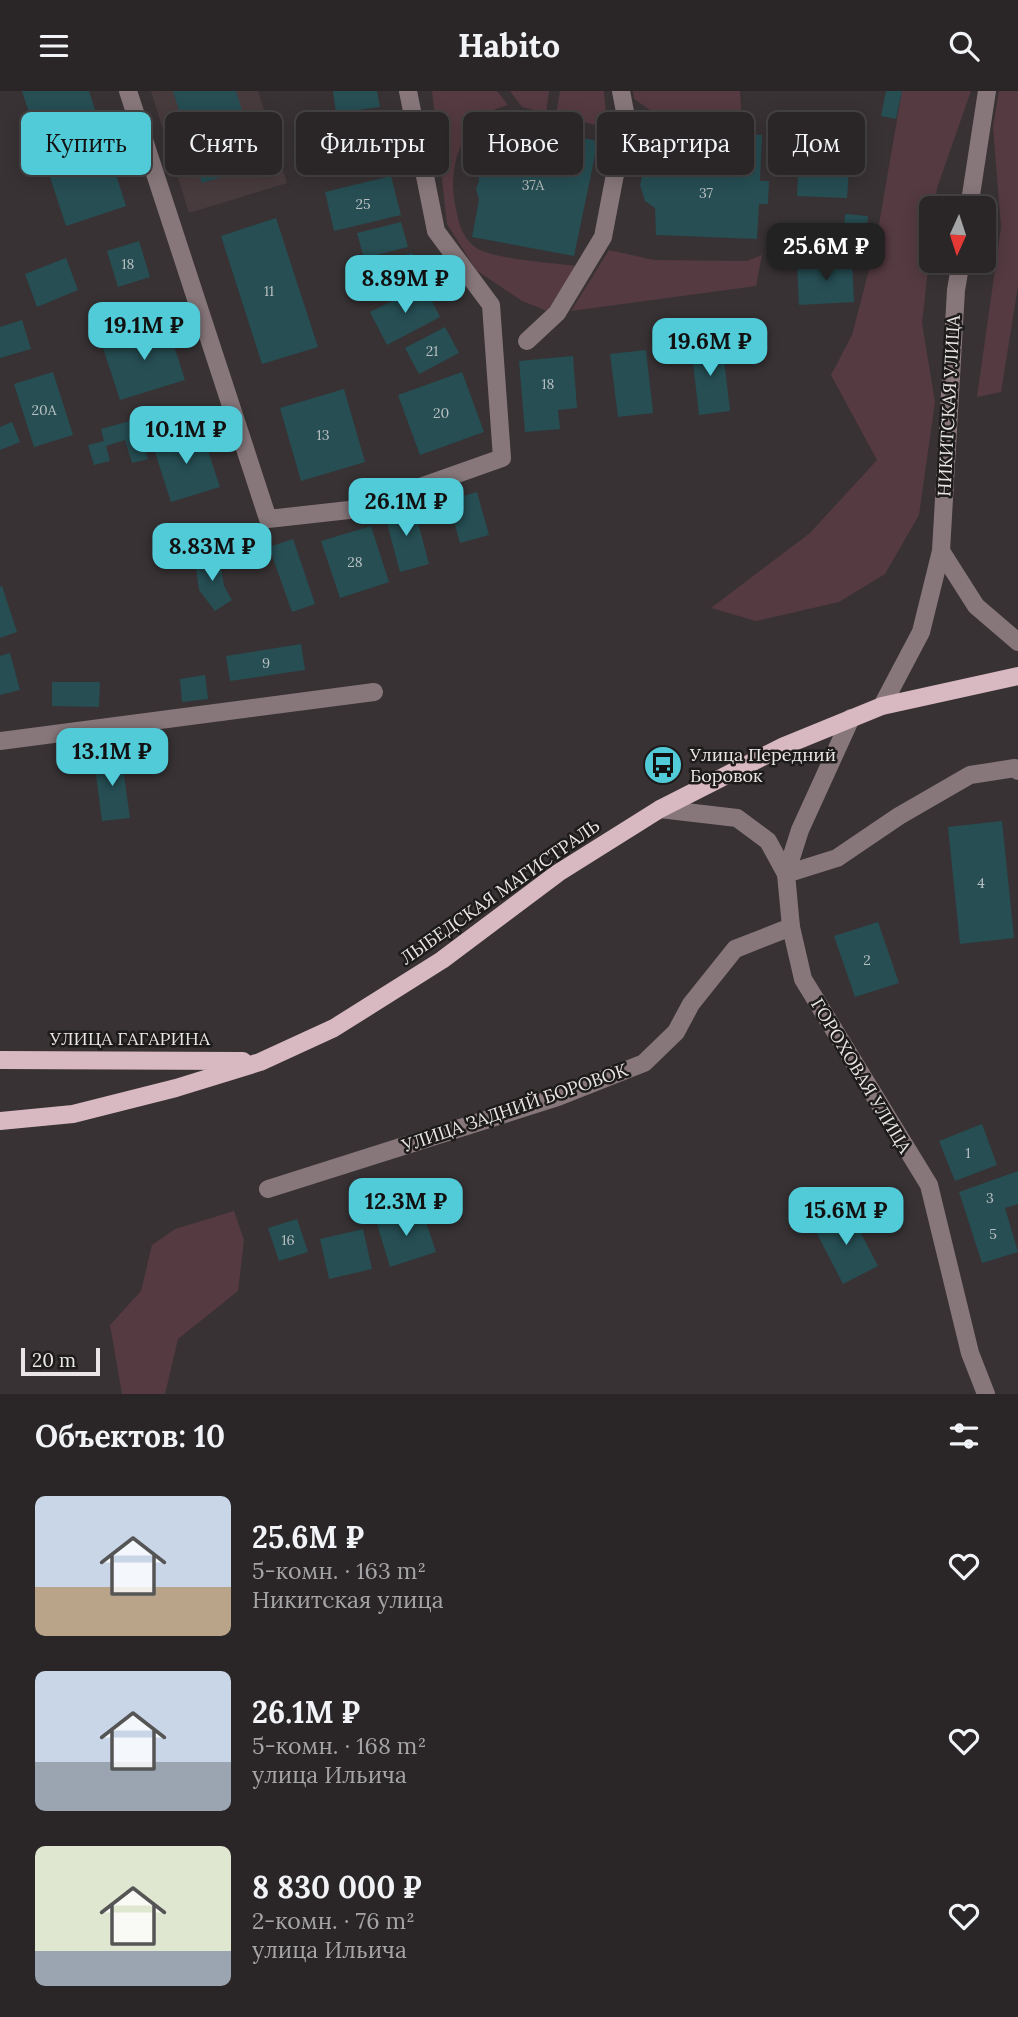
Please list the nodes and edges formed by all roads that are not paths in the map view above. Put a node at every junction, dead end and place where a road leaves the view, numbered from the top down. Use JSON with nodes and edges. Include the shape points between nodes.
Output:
{"nodes":[{"id":1,"x":128,"y":91,"type":"edge"},
{"id":2,"x":408,"y":91,"type":"edge"},
{"id":3,"x":621,"y":91,"type":"edge"},
{"id":4,"x":987,"y":91,"type":"edge"},
{"id":5,"x":971,"y":196,"type":"edge"},
{"id":6,"x":959,"y":273,"type":"edge"},
{"id":7,"x":527,"y":341,"type":"dead end"},
{"id":8,"x":941,"y":551,"type":"junction"},
{"id":9,"x":1018,"y":642,"type":"edge"},
{"id":10,"x":1018,"y":676,"type":"edge"},
{"id":11,"x":374,"y":691,"type":"dead end"},
{"id":12,"x":882,"y":706,"type":"junction"},
{"id":13,"x":851,"y":718,"type":"junction"},
{"id":14,"x":0,"y":741,"type":"edge"},
{"id":15,"x":1018,"y":771,"type":"edge"},
{"id":16,"x":660,"y":809,"type":"junction"},
{"id":17,"x":786,"y":874,"type":"junction"},
{"id":18,"x":791,"y":927,"type":"junction"},
{"id":19,"x":0,"y":1059,"type":"edge"},
{"id":20,"x":260,"y":1062,"type":"junction"},
{"id":21,"x":0,"y":1121,"type":"edge"},
{"id":22,"x":268,"y":1189,"type":"dead end"},
{"id":23,"x":986,"y":1394,"type":"edge"}],
"edges":[{"from":1,"to":2,"type":"street","via":[[268,519],[358,509],[502,459],[491,305],[436,231]]},
{"from":3,"to":7,"type":"street","via":[[626,117],[603,237],[557,313]]},
{"from":4,"to":5,"type":"street"},
{"from":6,"to":8,"type":"street","name":"НИКИТСКАЯ УЛИЦА"},
{"from":8,"to":9,"type":"street","via":[[976,606]]},
{"from":8,"to":12,"type":"street","name":"НИКИТСКАЯ УЛИЦА","via":[[921,632]]},
{"from":10,"to":12,"type":"main road","name":"ЛЫБЕДСКАЯ МАГИСТРАЛЬ"},
{"from":11,"to":14,"type":"street"},
{"from":12,"to":13,"type":"main road","name":"ЛЫБЕДСКАЯ МАГИСТРАЛЬ"},
{"from":13,"to":16,"type":"main road","name":"ЛЫБЕДСКАЯ МАГИСТРАЛЬ","via":[[784,746]]},
{"from":13,"to":17,"type":"street","name":"ГОРОХОВАЯ УЛИЦА","via":[[800,830]]},
{"from":15,"to":17,"type":"street","via":[[970,775],[836,858]]},
{"from":16,"to":17,"type":"street","name":"ГОРОХОВАЯ УЛИЦА","via":[[737,818],[768,841]]},
{"from":16,"to":20,"type":"main road","name":"ЛЫБЕДСКАЯ МАГИСТРАЛЬ","via":[[558,873],[442,960],[334,1028]]},
{"from":17,"to":18,"type":"street","name":"ГОРОХОВАЯ УЛИЦА"},
{"from":18,"to":22,"type":"street","name":"УЛИЦА ЗАДНИЙ БОРОВОК","via":[[735,949],[676,1032],[644,1062],[558,1097]]},
{"from":18,"to":23,"type":"street","name":"ГОРОХОВАЯ УЛИЦА","via":[[803,979],[929,1185],[970,1353]]},
{"from":19,"to":20,"type":"main road","name":"УЛИЦА ГАГАРИНА"},
{"from":20,"to":21,"type":"main road","name":"ЛЫБЕДСКАЯ МАГИСТРАЛЬ","via":[[73,1114]]}]}
